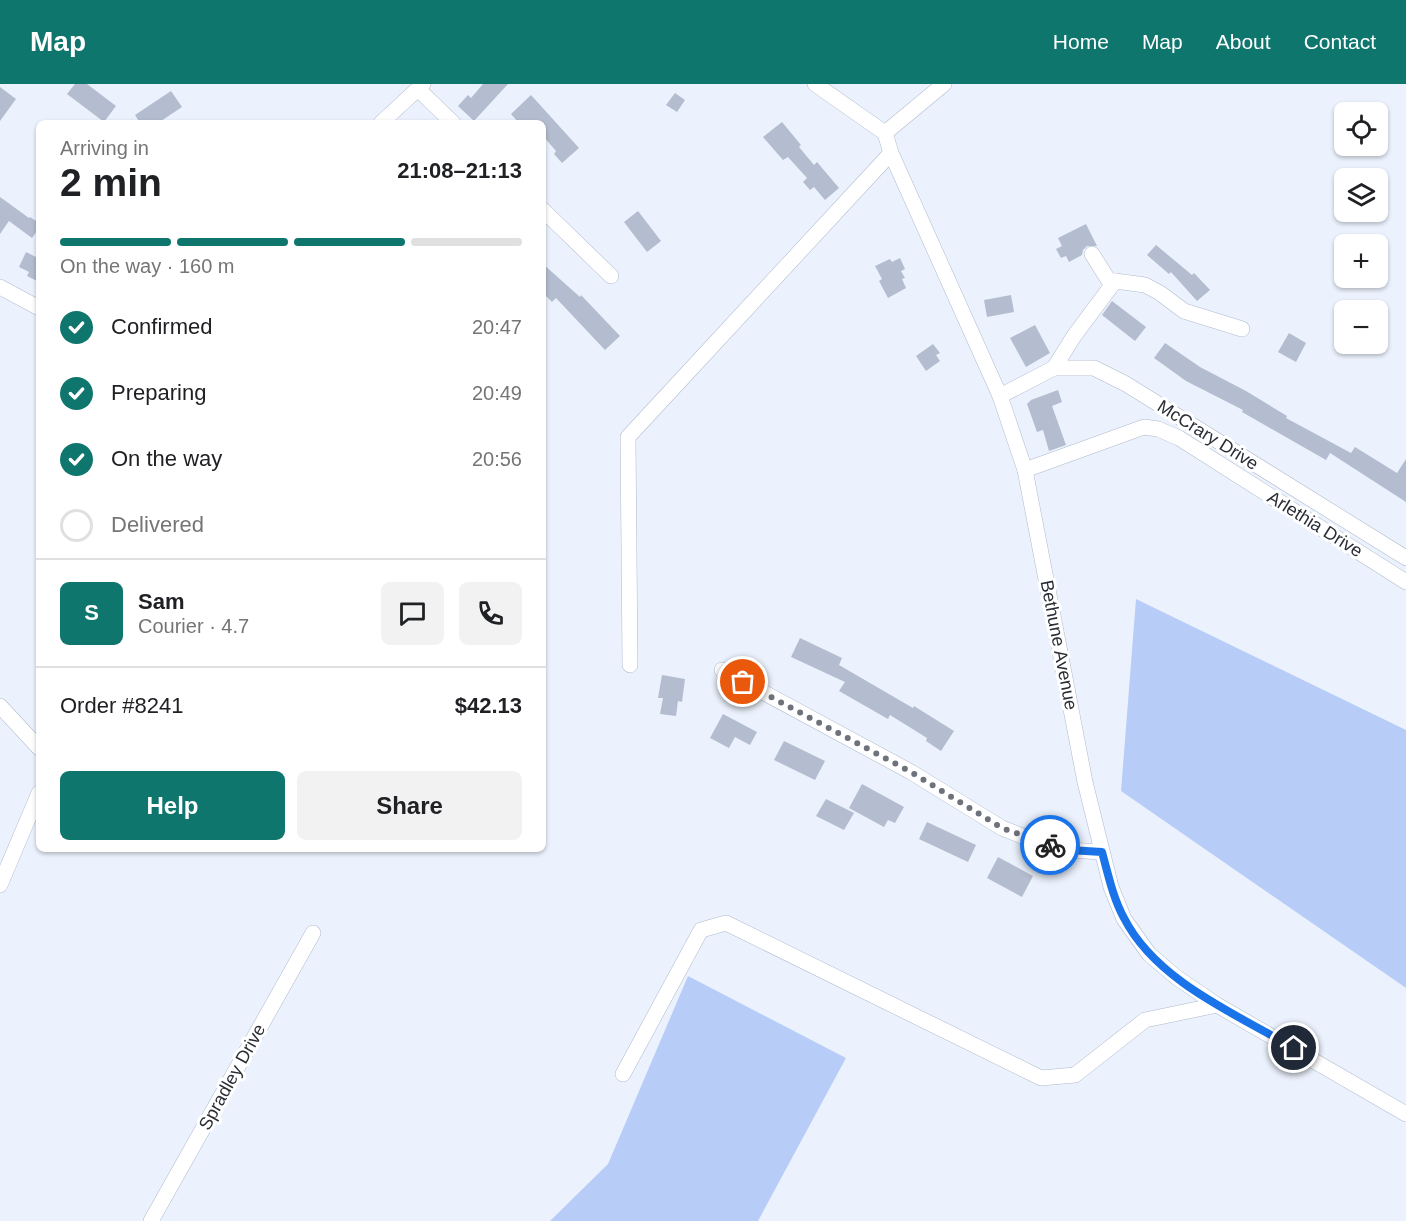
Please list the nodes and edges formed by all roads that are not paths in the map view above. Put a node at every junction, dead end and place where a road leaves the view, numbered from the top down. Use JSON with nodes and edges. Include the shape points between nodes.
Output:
{"nodes":[{"id":1,"x":815,"y":84,"type":"edge"},
{"id":2,"x":944,"y":84,"type":"edge"},
{"id":3,"x":421,"y":86,"type":"edge"},
{"id":4,"x":384,"y":120,"type":"edge"},
{"id":5,"x":450,"y":120,"type":"edge"},
{"id":6,"x":885,"y":133,"type":"junction"},
{"id":7,"x":891,"y":153,"type":"junction"},
{"id":8,"x":546,"y":213,"type":"edge"},
{"id":9,"x":1092,"y":254,"type":"dead end"},
{"id":10,"x":611,"y":276,"type":"dead end"},
{"id":11,"x":1115,"y":281,"type":"junction"},
{"id":12,"x":0,"y":287,"type":"edge"},
{"id":13,"x":36,"y":306,"type":"edge"},
{"id":14,"x":1242,"y":329,"type":"dead end"},
{"id":15,"x":1054,"y":368,"type":"junction"},
{"id":16,"x":1000,"y":396,"type":"junction"},
{"id":17,"x":1025,"y":470,"type":"junction"},
{"id":18,"x":1406,"y":558,"type":"edge"},
{"id":19,"x":1406,"y":582,"type":"edge"},
{"id":20,"x":630,"y":665,"type":"dead end"},
{"id":21,"x":722,"y":670,"type":"dead end"},
{"id":22,"x":0,"y":706,"type":"edge"},
{"id":23,"x":36,"y":745,"type":"edge"},
{"id":24,"x":36,"y":800,"type":"edge"},
{"id":25,"x":1102,"y":852,"type":"junction"},
{"id":26,"x":0,"y":885,"type":"edge"},
{"id":27,"x":313,"y":933,"type":"dead end"},
{"id":28,"x":1217,"y":1005,"type":"junction"},
{"id":29,"x":623,"y":1074,"type":"dead end"},
{"id":30,"x":1406,"y":1114,"type":"edge"},
{"id":31,"x":150,"y":1221,"type":"edge"}],
"edges":[{"from":1,"to":6,"type":"street"},
{"from":2,"to":6,"type":"street"},
{"from":3,"to":4,"type":"street"},
{"from":3,"to":5,"type":"street"},
{"from":6,"to":7,"type":"street","name":"Bethune Avenue"},
{"from":7,"to":16,"type":"street","name":"Bethune Avenue"},
{"from":7,"to":20,"type":"street","via":[[628,437]]},
{"from":8,"to":10,"type":"street"},
{"from":9,"to":11,"type":"street","via":[[1109,281]]},
{"from":11,"to":14,"type":"street","via":[[1145,285],[1184,311]]},
{"from":11,"to":15,"type":"street"},
{"from":12,"to":13,"type":"street"},
{"from":15,"to":16,"type":"street","name":"McCrary Drive"},
{"from":15,"to":18,"type":"street","name":"McCrary Drive","via":[[1094,369],[1126,384]]},
{"from":16,"to":17,"type":"street","name":"Bethune Avenue"},
{"from":17,"to":19,"type":"street","name":"Arlethia Drive","via":[[1144,427],[1158,429],[1179,438]]},
{"from":17,"to":25,"type":"street","name":"Bethune Avenue"},
{"from":21,"to":25,"type":"street","via":[[911,772],[1002,828],[1042,844]]},
{"from":22,"to":23,"type":"street"},
{"from":24,"to":26,"type":"street"},
{"from":25,"to":28,"type":"street","name":"Bethune Avenue","via":[[1124,919],[1149,954]]},
{"from":27,"to":31,"type":"street","name":"Spradley Drive"},
{"from":28,"to":29,"type":"street","via":[[1145,1020],[1075,1075],[1041,1078],[726,923],[701,930]]},
{"from":28,"to":30,"type":"street","name":"Bethune Avenue"}]}
